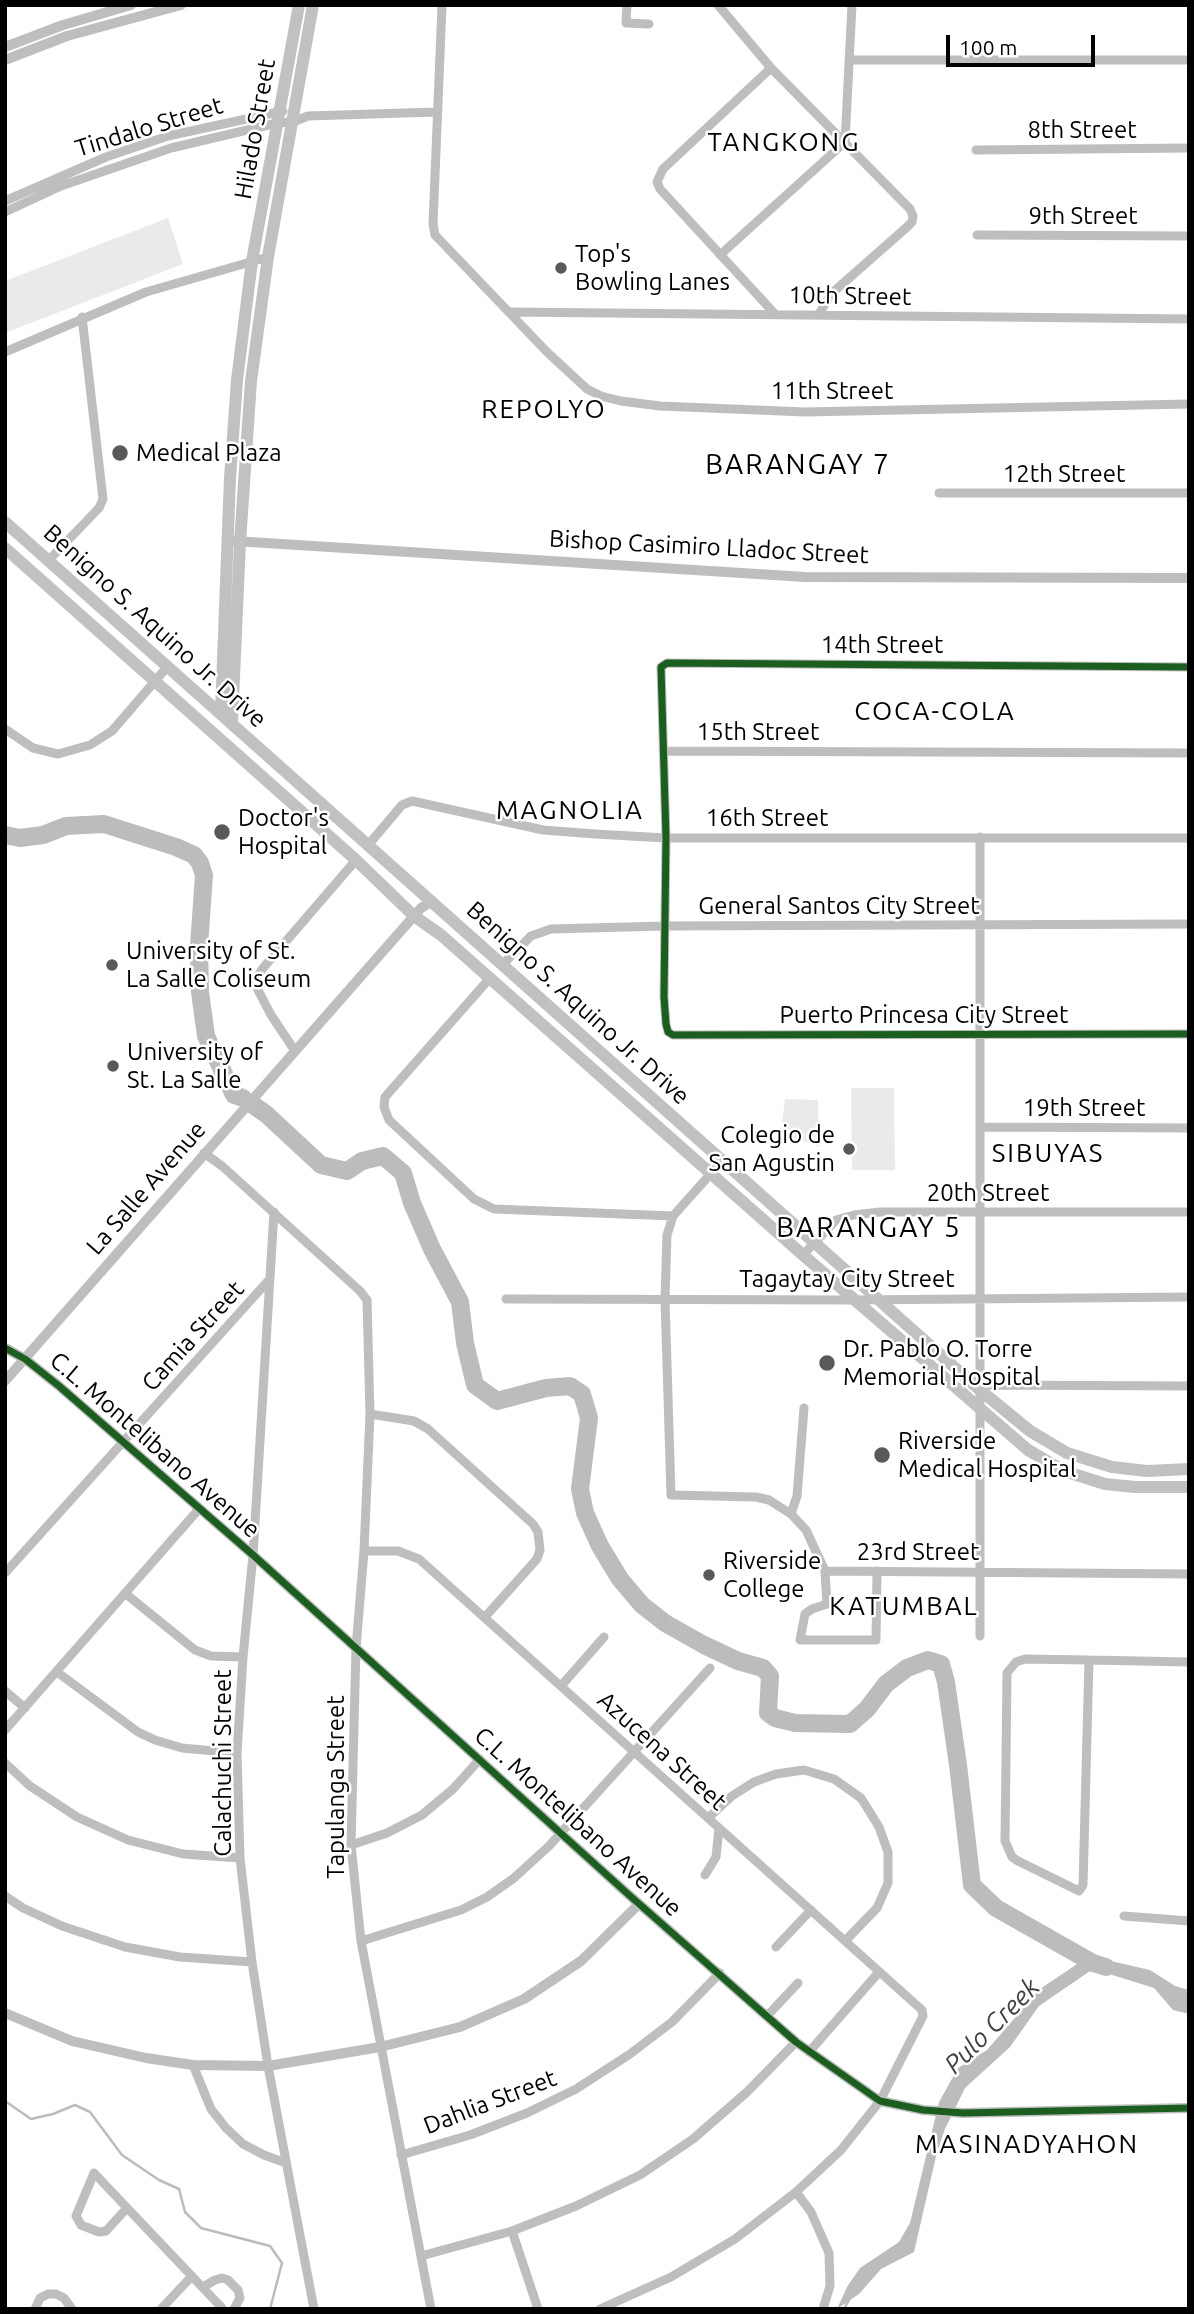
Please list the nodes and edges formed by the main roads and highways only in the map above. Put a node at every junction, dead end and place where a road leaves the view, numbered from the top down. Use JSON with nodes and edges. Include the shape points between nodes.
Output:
{"nodes":[{"id":1,"x":299,"y":5,"type":"edge"},
{"id":2,"x":313,"y":5,"type":"edge"},
{"id":3,"x":5,"y":522,"type":"edge"},
{"id":4,"x":234,"y":541,"type":"junction"},
{"id":5,"x":5,"y":548,"type":"edge"},
{"id":6,"x":127,"y":630,"type":"junction"},
{"id":7,"x":113,"y":646,"type":"junction"},
{"id":8,"x":221,"y":712,"type":"junction"},
{"id":9,"x":232,"y":722,"type":"junction"},
{"id":10,"x":547,"y":1003,"type":"junction"},
{"id":11,"x":534,"y":1017,"type":"junction"},
{"id":12,"x":652,"y":1097,"type":"junction"},
{"id":13,"x":639,"y":1111,"type":"junction"},
{"id":14,"x":1189,"y":1469,"type":"edge"},
{"id":15,"x":1189,"y":1487,"type":"edge"}],
"edges":[{"from":1,"to":4,"type":"main road","name":"Hilado Street","via":[[253,261],[234,418]]},
{"from":2,"to":4,"type":"main road","name":"Hilado Street","via":[[268,257]]},
{"from":3,"to":6,"type":"main road","name":"Benigno S. Aquino Jr. Drive"},
{"from":4,"to":8,"type":"main road"},
{"from":4,"to":9,"type":"main road"},
{"from":5,"to":7,"type":"main road","name":"Benigno S. Aquino Jr. Drive"},
{"from":6,"to":7,"type":"main road"},
{"from":6,"to":8,"type":"main road","name":"Benigno S. Aquino Jr. Drive"},
{"from":7,"to":11,"type":"main road","name":"Benigno S. Aquino Jr. Drive","via":[[414,916]]},
{"from":8,"to":9,"type":"main road","name":"Benigno S. Aquino Jr. Drive"},
{"from":9,"to":10,"type":"main road","name":"Benigno S. Aquino Jr. Drive"},
{"from":10,"to":11,"type":"main road"},
{"from":10,"to":12,"type":"main road","name":"Benigno S. Aquino Jr. Drive"},
{"from":11,"to":13,"type":"main road","name":"Benigno S. Aquino Jr. Drive"},
{"from":12,"to":13,"type":"main road"},
{"from":12,"to":14,"type":"main road","name":"Benigno S. Aquino Jr. Drive","via":[[1030,1431],[1080,1459],[1123,1469]]},
{"from":13,"to":15,"type":"main road","name":"Benigno S. Aquino Jr. Drive","via":[[1040,1458],[1075,1476],[1116,1486]]}]}
